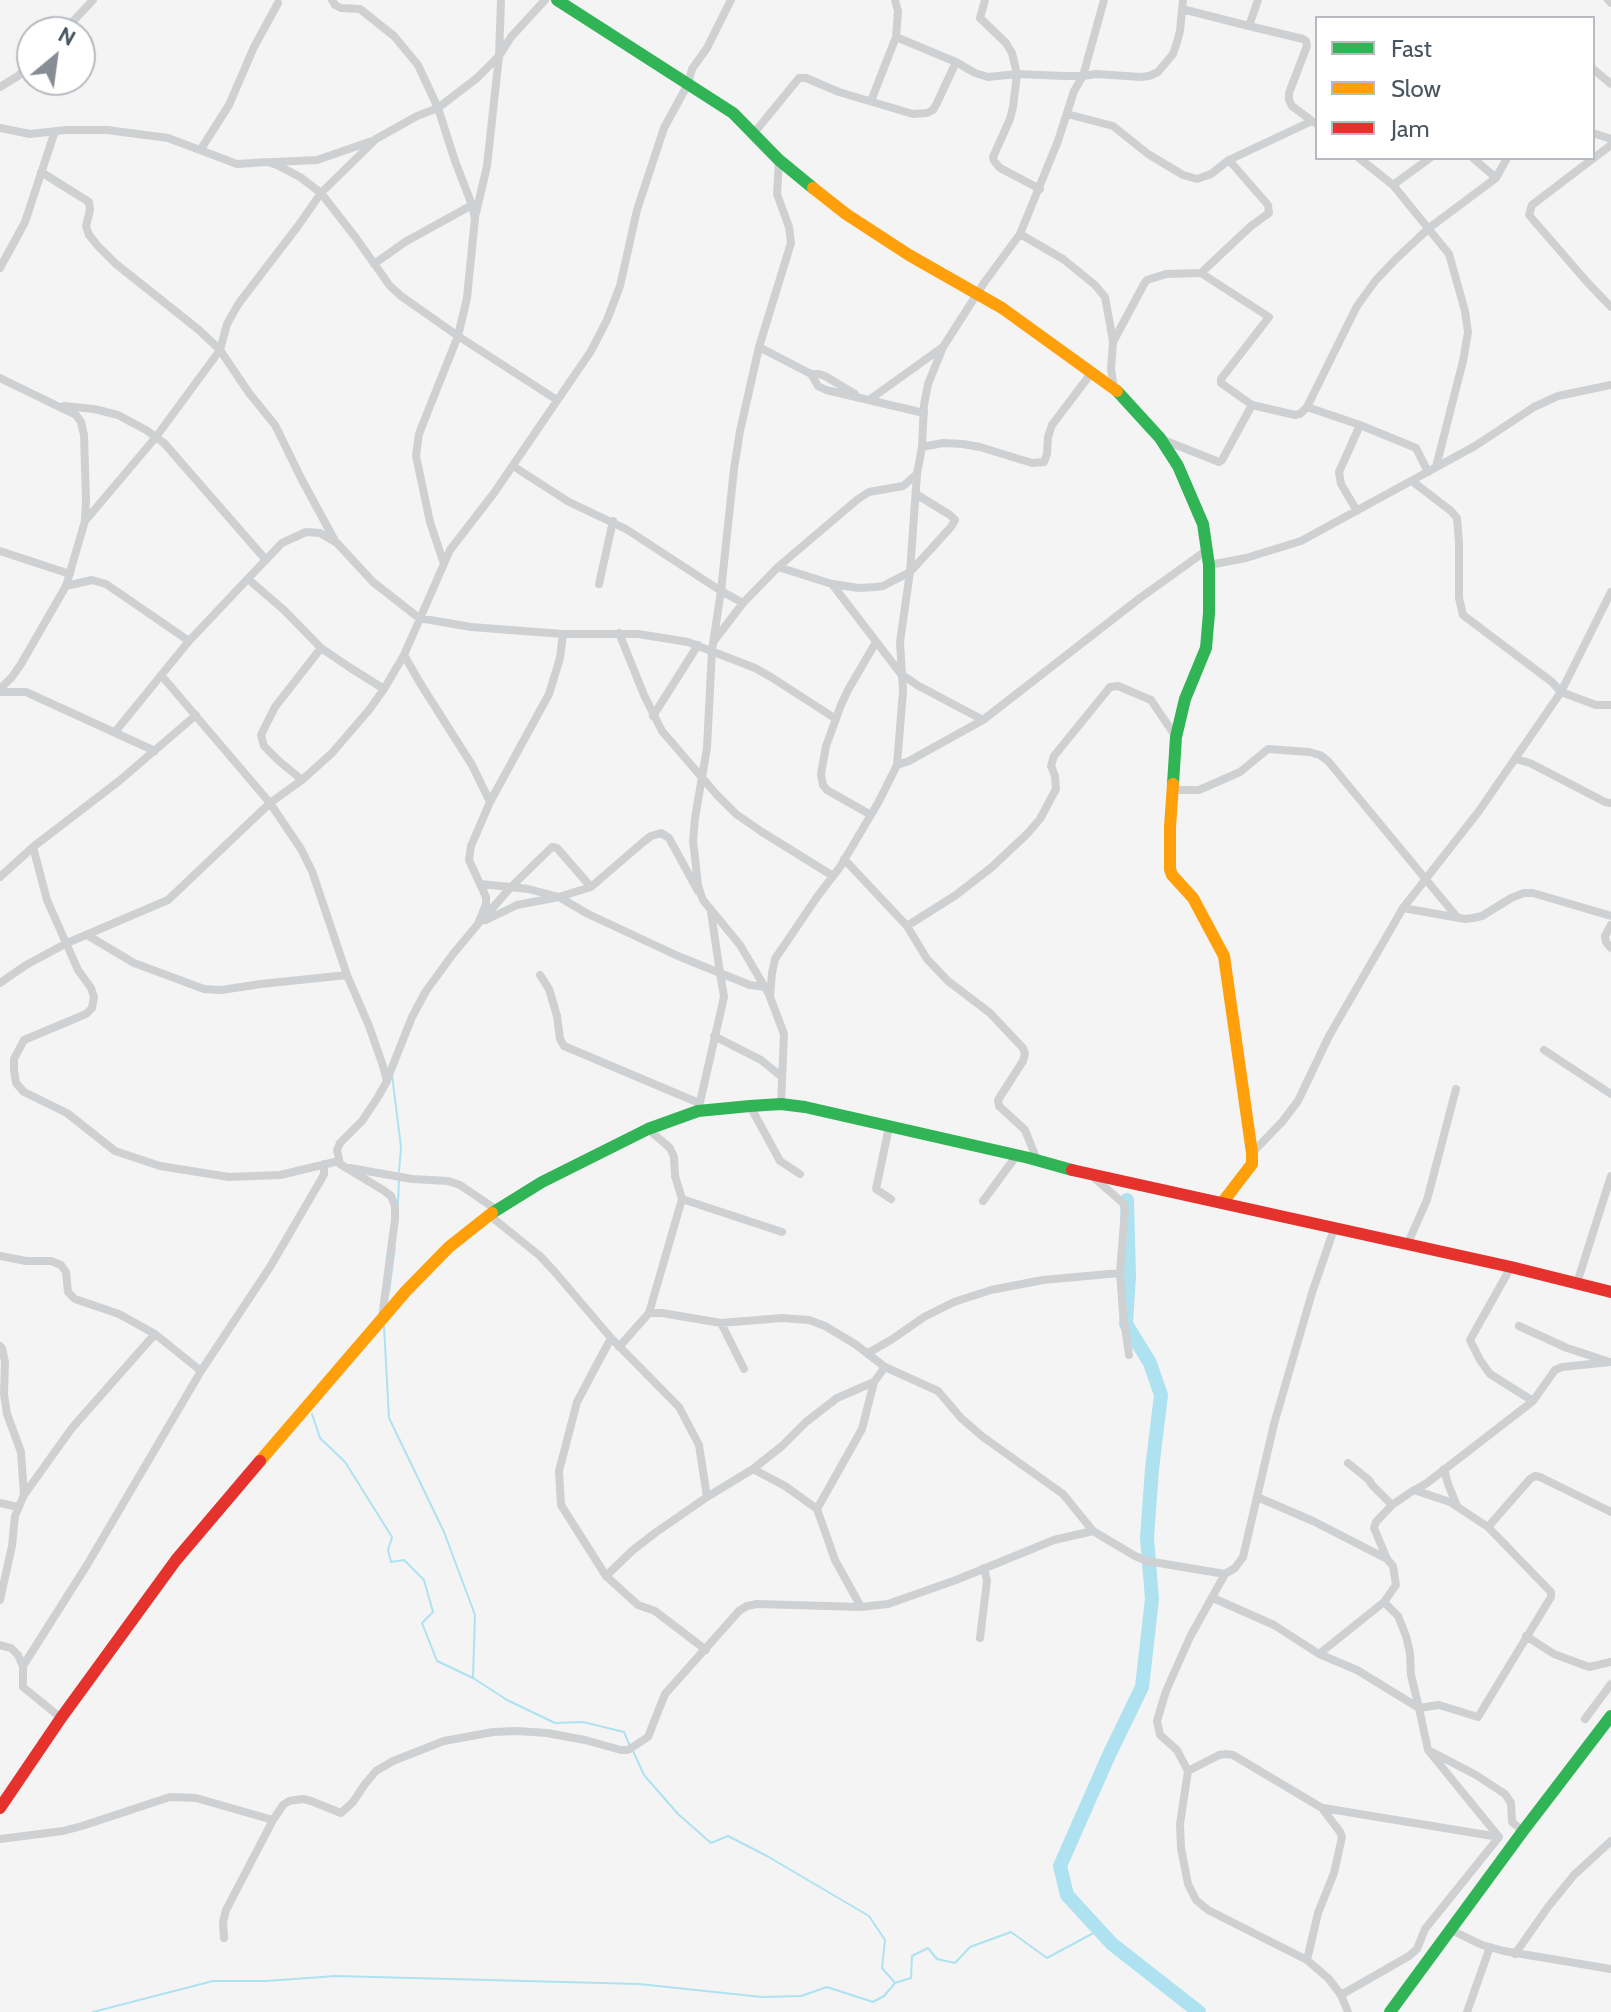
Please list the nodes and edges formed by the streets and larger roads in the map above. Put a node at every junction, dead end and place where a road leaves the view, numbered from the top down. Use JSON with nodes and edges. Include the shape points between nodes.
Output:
{"nodes":[{"id":1,"x":93,"y":0,"type":"edge"},
{"id":2,"x":332,"y":0,"type":"edge"},
{"id":3,"x":501,"y":0,"type":"edge"},
{"id":4,"x":545,"y":0,"type":"edge"},
{"id":5,"x":731,"y":0,"type":"edge"},
{"id":6,"x":895,"y":0,"type":"edge"},
{"id":7,"x":985,"y":0,"type":"edge"},
{"id":8,"x":1104,"y":0,"type":"edge"},
{"id":9,"x":1258,"y":0,"type":"edge"},
{"id":10,"x":277,"y":1,"type":"edge"},
{"id":11,"x":566,"y":2,"type":"edge"},
{"id":12,"x":1182,"y":4,"type":"edge"},
{"id":13,"x":78,"y":16,"type":"edge"},
{"id":14,"x":1249,"y":26,"type":"junction"},
{"id":15,"x":896,"y":37,"type":"junction"},
{"id":16,"x":499,"y":56,"type":"junction"},
{"id":17,"x":956,"y":62,"type":"junction"},
{"id":18,"x":1595,"y":71,"type":"edge"},
{"id":19,"x":1017,"y":74,"type":"junction"},
{"id":20,"x":1083,"y":76,"type":"junction"},
{"id":21,"x":688,"y":84,"type":"junction"},
{"id":22,"x":1611,"y":84,"type":"edge"},
{"id":23,"x":871,"y":101,"type":"junction"},
{"id":24,"x":438,"y":108,"type":"junction"},
{"id":25,"x":1067,"y":114,"type":"junction"},
{"id":26,"x":1315,"y":122,"type":"edge"},
{"id":27,"x":0,"y":128,"type":"edge"},
{"id":28,"x":55,"y":131,"type":"junction"},
{"id":29,"x":754,"y":133,"type":"junction"},
{"id":30,"x":376,"y":139,"type":"junction"},
{"id":31,"x":1611,"y":142,"type":"edge"},
{"id":32,"x":201,"y":149,"type":"junction"},
{"id":33,"x":1595,"y":155,"type":"edge"},
{"id":34,"x":779,"y":160,"type":"junction"},
{"id":35,"x":1229,"y":160,"type":"junction"},
{"id":36,"x":1362,"y":160,"type":"edge"},
{"id":37,"x":1427,"y":160,"type":"edge"},
{"id":38,"x":1475,"y":160,"type":"edge"},
{"id":39,"x":1506,"y":160,"type":"edge"},
{"id":40,"x":1588,"y":160,"type":"edge"},
{"id":41,"x":268,"y":162,"type":"junction"},
{"id":42,"x":41,"y":172,"type":"junction"},
{"id":43,"x":1496,"y":178,"type":"junction"},
{"id":44,"x":1393,"y":185,"type":"junction"},
{"id":45,"x":1040,"y":189,"type":"junction"},
{"id":46,"x":321,"y":193,"type":"junction"},
{"id":47,"x":472,"y":205,"type":"junction"},
{"id":48,"x":475,"y":218,"type":"junction"},
{"id":49,"x":1429,"y":228,"type":"junction"},
{"id":50,"x":1020,"y":234,"type":"junction"},
{"id":51,"x":374,"y":264,"type":"junction"},
{"id":52,"x":0,"y":268,"type":"edge"},
{"id":53,"x":1201,"y":273,"type":"junction"},
{"id":54,"x":978,"y":293,"type":"junction"},
{"id":55,"x":1611,"y":307,"type":"edge"},
{"id":56,"x":458,"y":336,"type":"junction"},
{"id":57,"x":1113,"y":342,"type":"junction"},
{"id":58,"x":759,"y":347,"type":"junction"},
{"id":59,"x":943,"y":347,"type":"junction"},
{"id":60,"x":220,"y":350,"type":"junction"},
{"id":61,"x":1092,"y":372,"type":"junction"},
{"id":62,"x":0,"y":378,"type":"edge"},
{"id":63,"x":1611,"y":385,"type":"edge"},
{"id":64,"x":1115,"y":389,"type":"junction"},
{"id":65,"x":866,"y":399,"type":"junction"},
{"id":66,"x":557,"y":400,"type":"junction"},
{"id":67,"x":1252,"y":405,"type":"junction"},
{"id":68,"x":60,"y":406,"type":"junction"},
{"id":69,"x":1307,"y":407,"type":"junction"},
{"id":70,"x":924,"y":413,"type":"junction"},
{"id":71,"x":1360,"y":425,"type":"junction"},
{"id":72,"x":156,"y":437,"type":"junction"},
{"id":73,"x":1160,"y":438,"type":"junction"},
{"id":74,"x":922,"y":447,"type":"junction"},
{"id":75,"x":513,"y":466,"type":"junction"},
{"id":76,"x":1432,"y":470,"type":"junction"},
{"id":77,"x":917,"y":474,"type":"junction"},
{"id":78,"x":1412,"y":481,"type":"junction"},
{"id":79,"x":916,"y":494,"type":"junction"},
{"id":80,"x":1357,"y":511,"type":"junction"},
{"id":81,"x":85,"y":521,"type":"junction"},
{"id":82,"x":613,"y":521,"type":"junction"},
{"id":83,"x":337,"y":543,"type":"junction"},
{"id":84,"x":1207,"y":550,"type":"junction"},
{"id":85,"x":0,"y":551,"type":"edge"},
{"id":86,"x":266,"y":560,"type":"junction"},
{"id":87,"x":443,"y":561,"type":"junction"},
{"id":88,"x":1209,"y":565,"type":"junction"},
{"id":89,"x":778,"y":567,"type":"junction"},
{"id":90,"x":910,"y":572,"type":"junction"},
{"id":91,"x":70,"y":574,"type":"junction"},
{"id":92,"x":248,"y":579,"type":"junction"},
{"id":93,"x":599,"y":584,"type":"dead end"},
{"id":94,"x":832,"y":584,"type":"junction"},
{"id":95,"x":66,"y":586,"type":"junction"},
{"id":96,"x":721,"y":591,"type":"junction"},
{"id":97,"x":1611,"y":592,"type":"edge"},
{"id":98,"x":743,"y":603,"type":"junction"},
{"id":99,"x":419,"y":618,"type":"junction"},
{"id":100,"x":619,"y":633,"type":"junction"},
{"id":101,"x":563,"y":634,"type":"junction"},
{"id":102,"x":189,"y":641,"type":"junction"},
{"id":103,"x":876,"y":642,"type":"junction"},
{"id":104,"x":698,"y":645,"type":"junction"},
{"id":105,"x":713,"y":646,"type":"junction"},
{"id":106,"x":321,"y":648,"type":"junction"},
{"id":107,"x":404,"y":655,"type":"junction"},
{"id":108,"x":901,"y":674,"type":"junction"},
{"id":109,"x":161,"y":675,"type":"junction"},
{"id":110,"x":2,"y":686,"type":"edge"},
{"id":111,"x":384,"y":689,"type":"junction"},
{"id":112,"x":1561,"y":692,"type":"junction"},
{"id":113,"x":1611,"y":705,"type":"edge"},
{"id":114,"x":196,"y":715,"type":"junction"},
{"id":115,"x":653,"y":716,"type":"junction"},
{"id":116,"x":836,"y":719,"type":"junction"},
{"id":117,"x":983,"y":720,"type":"junction"},
{"id":118,"x":115,"y":732,"type":"junction"},
{"id":119,"x":1176,"y":737,"type":"junction"},
{"id":120,"x":155,"y":751,"type":"junction"},
{"id":121,"x":1516,"y":759,"type":"junction"},
{"id":122,"x":897,"y":765,"type":"junction"},
{"id":123,"x":702,"y":778,"type":"junction"},
{"id":124,"x":302,"y":780,"type":"junction"},
{"id":125,"x":1173,"y":790,"type":"junction"},
{"id":126,"x":490,"y":802,"type":"junction"},
{"id":127,"x":270,"y":803,"type":"junction"},
{"id":128,"x":1611,"y":803,"type":"edge"},
{"id":129,"x":871,"y":815,"type":"junction"},
{"id":130,"x":33,"y":847,"type":"junction"},
{"id":131,"x":844,"y":859,"type":"junction"},
{"id":132,"x":833,"y":876,"type":"junction"},
{"id":133,"x":0,"y":877,"type":"edge"},
{"id":134,"x":1425,"y":878,"type":"junction"},
{"id":135,"x":480,"y":884,"type":"junction"},
{"id":136,"x":511,"y":887,"type":"junction"},
{"id":137,"x":591,"y":887,"type":"junction"},
{"id":138,"x":700,"y":894,"type":"junction"},
{"id":139,"x":559,"y":897,"type":"junction"},
{"id":140,"x":1403,"y":908,"type":"junction"},
{"id":141,"x":711,"y":911,"type":"junction"},
{"id":142,"x":1611,"y":916,"type":"edge"},
{"id":143,"x":1457,"y":917,"type":"junction"},
{"id":144,"x":478,"y":924,"type":"junction"},
{"id":145,"x":1611,"y":925,"type":"edge"},
{"id":146,"x":907,"y":926,"type":"junction"},
{"id":147,"x":87,"y":935,"type":"junction"},
{"id":148,"x":67,"y":943,"type":"junction"},
{"id":149,"x":1611,"y":948,"type":"edge"},
{"id":150,"x":720,"y":973,"type":"junction"},
{"id":151,"x":347,"y":975,"type":"junction"},
{"id":152,"x":540,"y":975,"type":"dead end"},
{"id":153,"x":0,"y":983,"type":"edge"},
{"id":154,"x":765,"y":987,"type":"junction"},
{"id":155,"x":770,"y":997,"type":"junction"},
{"id":156,"x":714,"y":1036,"type":"junction"},
{"id":157,"x":1544,"y":1050,"type":"dead end"},
{"id":158,"x":782,"y":1077,"type":"junction"},
{"id":159,"x":387,"y":1081,"type":"junction"},
{"id":160,"x":1456,"y":1089,"type":"dead end"},
{"id":161,"x":1611,"y":1094,"type":"edge"},
{"id":162,"x":781,"y":1104,"type":"junction"},
{"id":163,"x":750,"y":1106,"type":"junction"},
{"id":164,"x":698,"y":1107,"type":"junction"},
{"id":165,"x":889,"y":1127,"type":"junction"},
{"id":166,"x":648,"y":1129,"type":"junction"},
{"id":167,"x":1252,"y":1153,"type":"junction"},
{"id":168,"x":1017,"y":1155,"type":"junction"},
{"id":169,"x":1037,"y":1160,"type":"junction"},
{"id":170,"x":324,"y":1164,"type":"junction"},
{"id":171,"x":342,"y":1164,"type":"junction"},
{"id":172,"x":800,"y":1174,"type":"dead end"},
{"id":173,"x":1088,"y":1174,"type":"junction"},
{"id":174,"x":1611,"y":1176,"type":"edge"},
{"id":175,"x":682,"y":1199,"type":"junction"},
{"id":176,"x":891,"y":1199,"type":"dead end"},
{"id":177,"x":983,"y":1201,"type":"dead end"},
{"id":178,"x":1222,"y":1203,"type":"junction"},
{"id":179,"x":493,"y":1212,"type":"junction"},
{"id":180,"x":1334,"y":1229,"type":"junction"},
{"id":181,"x":782,"y":1232,"type":"dead end"},
{"id":182,"x":1407,"y":1245,"type":"junction"},
{"id":183,"x":0,"y":1256,"type":"edge"},
{"id":184,"x":1511,"y":1267,"type":"junction"},
{"id":185,"x":1120,"y":1273,"type":"junction"},
{"id":186,"x":1577,"y":1283,"type":"junction"},
{"id":187,"x":1611,"y":1292,"type":"edge"},
{"id":188,"x":649,"y":1313,"type":"junction"},
{"id":189,"x":382,"y":1319,"type":"junction"},
{"id":190,"x":721,"y":1323,"type":"junction"},
{"id":191,"x":1519,"y":1326,"type":"dead end"},
{"id":192,"x":155,"y":1334,"type":"junction"},
{"id":193,"x":611,"y":1338,"type":"junction"},
{"id":194,"x":0,"y":1346,"type":"edge"},
{"id":195,"x":619,"y":1347,"type":"junction"},
{"id":196,"x":868,"y":1353,"type":"junction"},
{"id":197,"x":1129,"y":1355,"type":"dead end"},
{"id":198,"x":1610,"y":1362,"type":"edge"},
{"id":199,"x":885,"y":1367,"type":"junction"},
{"id":200,"x":744,"y":1369,"type":"dead end"},
{"id":201,"x":201,"y":1371,"type":"junction"},
{"id":202,"x":874,"y":1382,"type":"junction"},
{"id":203,"x":1533,"y":1401,"type":"junction"},
{"id":204,"x":1348,"y":1463,"type":"dead end"},
{"id":205,"x":753,"y":1469,"type":"junction"},
{"id":206,"x":1444,"y":1469,"type":"junction"},
{"id":207,"x":1414,"y":1490,"type":"junction"},
{"id":208,"x":24,"y":1495,"type":"junction"},
{"id":209,"x":707,"y":1497,"type":"junction"},
{"id":210,"x":1257,"y":1497,"type":"junction"},
{"id":211,"x":0,"y":1503,"type":"edge"},
{"id":212,"x":1392,"y":1505,"type":"junction"},
{"id":213,"x":1457,"y":1506,"type":"junction"},
{"id":214,"x":18,"y":1507,"type":"junction"},
{"id":215,"x":817,"y":1509,"type":"junction"},
{"id":216,"x":1611,"y":1512,"type":"edge"},
{"id":217,"x":1488,"y":1527,"type":"junction"},
{"id":218,"x":1093,"y":1531,"type":"junction"},
{"id":219,"x":1387,"y":1559,"type":"junction"},
{"id":220,"x":984,"y":1568,"type":"junction"},
{"id":221,"x":1225,"y":1574,"type":"junction"},
{"id":222,"x":606,"y":1576,"type":"junction"},
{"id":223,"x":1213,"y":1598,"type":"junction"},
{"id":224,"x":0,"y":1600,"type":"edge"},
{"id":225,"x":1384,"y":1602,"type":"junction"},
{"id":226,"x":861,"y":1607,"type":"junction"},
{"id":227,"x":1526,"y":1636,"type":"junction"},
{"id":228,"x":980,"y":1638,"type":"dead end"},
{"id":229,"x":0,"y":1645,"type":"edge"},
{"id":230,"x":706,"y":1650,"type":"junction"},
{"id":231,"x":1319,"y":1654,"type":"junction"},
{"id":232,"x":1611,"y":1662,"type":"edge"},
{"id":233,"x":23,"y":1666,"type":"junction"},
{"id":234,"x":1611,"y":1684,"type":"edge"},
{"id":235,"x":1419,"y":1708,"type":"junction"},
{"id":236,"x":1611,"y":1716,"type":"edge"},
{"id":237,"x":61,"y":1718,"type":"junction"},
{"id":238,"x":1585,"y":1719,"type":"dead end"},
{"id":239,"x":1428,"y":1750,"type":"junction"},
{"id":240,"x":1188,"y":1771,"type":"junction"},
{"id":241,"x":0,"y":1808,"type":"edge"},
{"id":242,"x":1322,"y":1808,"type":"junction"},
{"id":243,"x":273,"y":1820,"type":"junction"},
{"id":244,"x":1523,"y":1831,"type":"junction"},
{"id":245,"x":1499,"y":1837,"type":"junction"},
{"id":246,"x":0,"y":1839,"type":"edge"},
{"id":247,"x":1611,"y":1841,"type":"edge"},
{"id":248,"x":1451,"y":1930,"type":"junction"},
{"id":249,"x":224,"y":1938,"type":"dead end"},
{"id":250,"x":1490,"y":1947,"type":"junction"},
{"id":251,"x":1515,"y":1954,"type":"junction"},
{"id":252,"x":1307,"y":1960,"type":"junction"},
{"id":253,"x":1611,"y":1969,"type":"edge"},
{"id":254,"x":1341,"y":1995,"type":"junction"},
{"id":255,"x":1348,"y":2012,"type":"edge"},
{"id":256,"x":1390,"y":2012,"type":"edge"},
{"id":257,"x":1467,"y":2012,"type":"edge"}],
"edges":[{"from":1,"to":13,"type":"street"},
{"from":2,"to":24,"type":"street","via":[[341,8],[360,9],[394,36],[418,65]]},
{"from":3,"to":16,"type":"street"},
{"from":4,"to":16,"type":"street"},
{"from":5,"to":21,"type":"street"},
{"from":6,"to":15,"type":"street"},
{"from":7,"to":19,"type":"street","via":[[980,18],[1006,43]]},
{"from":8,"to":20,"type":"street"},
{"from":9,"to":14,"type":"street"},
{"from":10,"to":32,"type":"street","via":[[229,105]]},
{"from":11,"to":21,"type":"street"},
{"from":12,"to":14,"type":"street"},
{"from":12,"to":20,"type":"street","via":[[1173,54],[1158,72],[1141,77]]},
{"from":14,"to":26,"type":"street","via":[[1306,41],[1289,100]]},
{"from":15,"to":17,"type":"street"},
{"from":15,"to":23,"type":"street"},
{"from":16,"to":24,"type":"street"},
{"from":16,"to":48,"type":"street"},
{"from":17,"to":19,"type":"street","via":[[984,77]]},
{"from":17,"to":23,"type":"street","via":[[927,113]]},
{"from":18,"to":22,"type":"street"},
{"from":19,"to":20,"type":"street"},
{"from":19,"to":45,"type":"street","via":[[1010,119],[994,161]]},
{"from":20,"to":25,"type":"street"},
{"from":21,"to":29,"type":"street"},
{"from":21,"to":66,"type":"street","via":[[650,167],[607,320]]},
{"from":23,"to":29,"type":"street","via":[[799,78]]},
{"from":24,"to":30,"type":"street"},
{"from":24,"to":47,"type":"street"},
{"from":25,"to":35,"type":"street","via":[[1113,126],[1192,179],[1211,174]]},
{"from":25,"to":45,"type":"street"},
{"from":26,"to":35,"type":"street"},
{"from":27,"to":28,"type":"street","via":[[30,134]]},
{"from":28,"to":32,"type":"street","via":[[138,133]]},
{"from":28,"to":42,"type":"street"},
{"from":29,"to":34,"type":"street"},
{"from":30,"to":41,"type":"street","via":[[317,160]]},
{"from":30,"to":46,"type":"street"},
{"from":31,"to":33,"type":"street"},
{"from":32,"to":41,"type":"street","via":[[237,164]]},
{"from":34,"to":54,"type":"street","via":[[865,228]]},
{"from":34,"to":58,"type":"street","via":[[777,194],[791,243]]},
{"from":35,"to":53,"type":"street","via":[[1268,205],[1269,213]]},
{"from":36,"to":44,"type":"street"},
{"from":37,"to":44,"type":"street"},
{"from":38,"to":43,"type":"street"},
{"from":39,"to":43,"type":"street"},
{"from":40,"to":55,"type":"street","via":[[1532,205],[1529,215]]},
{"from":41,"to":46,"type":"street"},
{"from":42,"to":52,"type":"street","via":[[25,222]]},
{"from":42,"to":60,"type":"street","via":[[89,202],[86,226],[98,246]]},
{"from":43,"to":49,"type":"street"},
{"from":44,"to":49,"type":"street"},
{"from":45,"to":50,"type":"street"},
{"from":46,"to":51,"type":"street"},
{"from":46,"to":60,"type":"street","via":[[232,313]]},
{"from":47,"to":48,"type":"street"},
{"from":47,"to":51,"type":"street"},
{"from":48,"to":56,"type":"street"},
{"from":49,"to":69,"type":"street","via":[[1357,306]]},
{"from":49,"to":76,"type":"street","via":[[1449,254],[1468,332]]},
{"from":50,"to":54,"type":"street"},
{"from":50,"to":57,"type":"street","via":[[1095,285],[1105,297]]},
{"from":51,"to":56,"type":"street","via":[[395,292]]},
{"from":53,"to":57,"type":"street","via":[[1147,280]]},
{"from":53,"to":67,"type":"street","via":[[1269,317],[1221,379]]},
{"from":54,"to":59,"type":"street"},
{"from":54,"to":61,"type":"street"},
{"from":56,"to":66,"type":"street"},
{"from":56,"to":87,"type":"street","via":[[419,434],[416,456]]},
{"from":57,"to":64,"type":"street"},
{"from":58,"to":65,"type":"street","via":[[811,374],[826,390]]},
{"from":58,"to":96,"type":"street","via":[[734,469]]},
{"from":59,"to":65,"type":"street"},
{"from":59,"to":70,"type":"street","via":[[928,384]]},
{"from":60,"to":72,"type":"street"},
{"from":60,"to":83,"type":"street","via":[[275,425]]},
{"from":61,"to":64,"type":"street"},
{"from":61,"to":74,"type":"street","via":[[1052,425],[1046,459],[1040,464],[963,444]]},
{"from":62,"to":68,"type":"street"},
{"from":63,"to":76,"type":"street","via":[[1534,407]]},
{"from":64,"to":73,"type":"street"},
{"from":65,"to":70,"type":"street"},
{"from":66,"to":75,"type":"street"},
{"from":67,"to":69,"type":"street","via":[[1295,415]]},
{"from":67,"to":73,"type":"street","via":[[1219,462]]},
{"from":68,"to":72,"type":"street","via":[[118,415]]},
{"from":68,"to":81,"type":"street","via":[[76,415],[84,435]]},
{"from":69,"to":71,"type":"street"},
{"from":70,"to":74,"type":"street"},
{"from":71,"to":76,"type":"street","via":[[1416,448]]},
{"from":71,"to":80,"type":"street","via":[[1339,472]]},
{"from":72,"to":81,"type":"street"},
{"from":72,"to":86,"type":"street"},
{"from":73,"to":84,"type":"street","via":[[1197,507]]},
{"from":74,"to":77,"type":"street"},
{"from":75,"to":82,"type":"street","via":[[569,502]]},
{"from":75,"to":87,"type":"street"},
{"from":76,"to":78,"type":"street"},
{"from":77,"to":79,"type":"street"},
{"from":77,"to":89,"type":"street","via":[[903,486],[863,495]]},
{"from":78,"to":80,"type":"street"},
{"from":78,"to":112,"type":"street","via":[[1457,518],[1463,615]]},
{"from":79,"to":90,"type":"street"},
{"from":79,"to":90,"type":"street","via":[[955,520]]},
{"from":80,"to":88,"type":"street","via":[[1301,541]]},
{"from":81,"to":91,"type":"street"},
{"from":82,"to":93,"type":"street"},
{"from":82,"to":96,"type":"street"},
{"from":83,"to":86,"type":"street","via":[[306,532],[282,543]]},
{"from":83,"to":99,"type":"street","via":[[373,582]]},
{"from":84,"to":88,"type":"street"},
{"from":84,"to":117,"type":"street"},
{"from":85,"to":91,"type":"street"},
{"from":86,"to":92,"type":"street"},
{"from":87,"to":99,"type":"street"},
{"from":88,"to":119,"type":"street","via":[[1206,648]]},
{"from":89,"to":94,"type":"street"},
{"from":89,"to":98,"type":"street"},
{"from":90,"to":94,"type":"street","via":[[883,586]]},
{"from":90,"to":108,"type":"street"},
{"from":91,"to":95,"type":"street"},
{"from":92,"to":102,"type":"street"},
{"from":92,"to":106,"type":"street"},
{"from":94,"to":103,"type":"street"},
{"from":95,"to":102,"type":"street","via":[[92,580],[106,584]]},
{"from":95,"to":110,"type":"street","via":[[30,650]]},
{"from":96,"to":98,"type":"street"},
{"from":96,"to":105,"type":"street"},
{"from":97,"to":112,"type":"street"},
{"from":98,"to":105,"type":"street"},
{"from":99,"to":101,"type":"street"},
{"from":99,"to":107,"type":"street"},
{"from":100,"to":101,"type":"street"},
{"from":100,"to":104,"type":"street"},
{"from":100,"to":115,"type":"street"},
{"from":101,"to":126,"type":"street","via":[[549,694]]},
{"from":102,"to":109,"type":"street"},
{"from":103,"to":108,"type":"street"},
{"from":103,"to":116,"type":"street"},
{"from":104,"to":105,"type":"street"},
{"from":104,"to":115,"type":"street"},
{"from":105,"to":116,"type":"street"},
{"from":105,"to":123,"type":"street"},
{"from":106,"to":111,"type":"street"},
{"from":106,"to":124,"type":"street","via":[[275,707],[261,735],[271,754]]},
{"from":107,"to":111,"type":"street"},
{"from":107,"to":126,"type":"street"},
{"from":108,"to":117,"type":"street"},
{"from":108,"to":122,"type":"street"},
{"from":109,"to":114,"type":"street"},
{"from":109,"to":118,"type":"street"},
{"from":110,"to":118,"type":"street"},
{"from":111,"to":124,"type":"street","via":[[343,741]]},
{"from":112,"to":113,"type":"street"},
{"from":112,"to":121,"type":"street"},
{"from":114,"to":120,"type":"street"},
{"from":114,"to":127,"type":"street"},
{"from":115,"to":123,"type":"street"},
{"from":116,"to":129,"type":"street","via":[[826,746],[823,785]]},
{"from":117,"to":122,"type":"street"},
{"from":118,"to":120,"type":"street"},
{"from":119,"to":125,"type":"street"},
{"from":119,"to":146,"type":"street","via":[[1151,700],[1110,687],[1054,756],[1056,789],[1040,819],[992,867]]},
{"from":120,"to":130,"type":"street"},
{"from":121,"to":128,"type":"street"},
{"from":121,"to":134,"type":"street"},
{"from":122,"to":129,"type":"street"},
{"from":123,"to":132,"type":"street","via":[[736,814]]},
{"from":123,"to":138,"type":"street","via":[[693,841]]},
{"from":124,"to":127,"type":"street"},
{"from":125,"to":134,"type":"street","via":[[1199,790],[1240,772],[1268,749],[1320,755]]},
{"from":125,"to":167,"type":"street","via":[[1170,869],[1193,898],[1224,956]]},
{"from":126,"to":135,"type":"street","via":[[469,855]]},
{"from":127,"to":147,"type":"street","via":[[168,900]]},
{"from":127,"to":151,"type":"street","via":[[312,871]]},
{"from":129,"to":131,"type":"street"},
{"from":130,"to":133,"type":"street"},
{"from":130,"to":148,"type":"street","via":[[47,900]]},
{"from":131,"to":132,"type":"street"},
{"from":131,"to":146,"type":"street"},
{"from":132,"to":155,"type":"street","via":[[775,959]]},
{"from":134,"to":140,"type":"street"},
{"from":134,"to":143,"type":"street"},
{"from":135,"to":136,"type":"street"},
{"from":135,"to":144,"type":"street","via":[[486,904]]},
{"from":136,"to":137,"type":"street","via":[[552,847]]},
{"from":136,"to":139,"type":"street"},
{"from":136,"to":144,"type":"street"},
{"from":137,"to":138,"type":"street","via":[[661,833],[669,838]]},
{"from":137,"to":139,"type":"street"},
{"from":138,"to":141,"type":"street"},
{"from":139,"to":144,"type":"street","via":[[517,905]]},
{"from":139,"to":150,"type":"street"},
{"from":140,"to":143,"type":"street"},
{"from":140,"to":167,"type":"street","via":[[1298,1101]]},
{"from":141,"to":150,"type":"street"},
{"from":141,"to":154,"type":"street"},
{"from":142,"to":143,"type":"street","via":[[1524,893],[1482,916]]},
{"from":144,"to":159,"type":"street","via":[[426,991]]},
{"from":145,"to":149,"type":"street","via":[[1605,936]]},
{"from":146,"to":169,"type":"street","via":[[927,959],[1023,1048],[1023,1061],[998,1100],[1025,1130]]},
{"from":147,"to":148,"type":"street"},
{"from":147,"to":151,"type":"street","via":[[134,963],[204,989]]},
{"from":148,"to":153,"type":"street"},
{"from":148,"to":170,"type":"street","via":[[94,1002],[86,1014],[24,1040],[14,1070],[24,1092],[77,1119],[115,1151],[160,1166],[229,1177],[280,1175]]},
{"from":150,"to":154,"type":"street"},
{"from":150,"to":156,"type":"street","via":[[724,997]]},
{"from":151,"to":159,"type":"street"},
{"from":152,"to":164,"type":"street","via":[[549,989],[564,1046]]},
{"from":154,"to":155,"type":"street"},
{"from":155,"to":158,"type":"street","via":[[784,1034]]},
{"from":156,"to":158,"type":"street"},
{"from":156,"to":164,"type":"street"},
{"from":157,"to":161,"type":"street"},
{"from":158,"to":162,"type":"street"},
{"from":159,"to":171,"type":"street","via":[[369,1112],[340,1143]]},
{"from":160,"to":182,"type":"street","via":[[1427,1200]]},
{"from":162,"to":163,"type":"street"},
{"from":162,"to":165,"type":"street"},
{"from":163,"to":164,"type":"street"},
{"from":163,"to":172,"type":"street","via":[[780,1161]]},
{"from":164,"to":166,"type":"street"},
{"from":165,"to":168,"type":"street"},
{"from":165,"to":176,"type":"street","via":[[876,1189]]},
{"from":166,"to":175,"type":"street","via":[[670,1148]]},
{"from":166,"to":179,"type":"street"},
{"from":167,"to":178,"type":"street","via":[[1252,1164]]},
{"from":168,"to":169,"type":"street"},
{"from":168,"to":177,"type":"street"},
{"from":169,"to":173,"type":"street"},
{"from":170,"to":171,"type":"street"},
{"from":170,"to":201,"type":"street","via":[[322,1178],[270,1267]]},
{"from":171,"to":179,"type":"street","via":[[448,1181]]},
{"from":171,"to":189,"type":"street","via":[[391,1196],[395,1206]]},
{"from":173,"to":178,"type":"street"},
{"from":173,"to":185,"type":"street","via":[[1125,1209]]},
{"from":174,"to":186,"type":"street"},
{"from":175,"to":181,"type":"street"},
{"from":175,"to":188,"type":"street"},
{"from":178,"to":180,"type":"street"},
{"from":179,"to":189,"type":"street","via":[[449,1247]]},
{"from":179,"to":193,"type":"street","via":[[554,1271]]},
{"from":180,"to":182,"type":"street"},
{"from":180,"to":210,"type":"street"},
{"from":182,"to":184,"type":"street"},
{"from":183,"to":192,"type":"street","via":[[61,1265],[75,1299]]},
{"from":184,"to":186,"type":"street"},
{"from":184,"to":203,"type":"street","via":[[1470,1340],[1490,1374]]},
{"from":185,"to":196,"type":"street","via":[[991,1290],[924,1317]]},
{"from":185,"to":197,"type":"street"},
{"from":186,"to":187,"type":"street"},
{"from":188,"to":190,"type":"street"},
{"from":188,"to":195,"type":"street"},
{"from":189,"to":237,"type":"street","via":[[176,1560]]},
{"from":190,"to":196,"type":"street","via":[[809,1320]]},
{"from":190,"to":200,"type":"street"},
{"from":191,"to":198,"type":"street"},
{"from":192,"to":201,"type":"street"},
{"from":192,"to":208,"type":"street","via":[[72,1428]]},
{"from":193,"to":195,"type":"street"},
{"from":193,"to":222,"type":"street","via":[[577,1402],[559,1471],[563,1510]]},
{"from":194,"to":208,"type":"street"},
{"from":195,"to":209,"type":"street","via":[[684,1415],[699,1445]]},
{"from":196,"to":199,"type":"street"},
{"from":198,"to":203,"type":"street","via":[[1555,1370]]},
{"from":199,"to":202,"type":"street"},
{"from":199,"to":218,"type":"street","via":[[938,1391],[983,1437],[1063,1494]]},
{"from":201,"to":233,"type":"street"},
{"from":202,"to":205,"type":"street","via":[[837,1398]]},
{"from":202,"to":215,"type":"street","via":[[862,1429]]},
{"from":203,"to":206,"type":"street"},
{"from":204,"to":212,"type":"street"},
{"from":205,"to":209,"type":"street"},
{"from":205,"to":215,"type":"street"},
{"from":206,"to":207,"type":"street"},
{"from":206,"to":213,"type":"street"},
{"from":207,"to":212,"type":"street"},
{"from":207,"to":213,"type":"street"},
{"from":208,"to":214,"type":"street"},
{"from":209,"to":222,"type":"street"},
{"from":210,"to":219,"type":"street"},
{"from":210,"to":221,"type":"street","via":[[1243,1557]]},
{"from":211,"to":214,"type":"street"},
{"from":212,"to":219,"type":"street","via":[[1374,1528]]},
{"from":213,"to":217,"type":"street"},
{"from":214,"to":224,"type":"street"},
{"from":215,"to":226,"type":"street","via":[[835,1560]]},
{"from":216,"to":217,"type":"street","via":[[1535,1476]]},
{"from":217,"to":227,"type":"street","via":[[1551,1592]]},
{"from":218,"to":220,"type":"street","via":[[1054,1540]]},
{"from":218,"to":221,"type":"street","via":[[1147,1561]]},
{"from":219,"to":225,"type":"street","via":[[1396,1585]]},
{"from":220,"to":226,"type":"street","via":[[888,1604]]},
{"from":220,"to":228,"type":"street"},
{"from":221,"to":223,"type":"street"},
{"from":222,"to":230,"type":"street","via":[[638,1605],[655,1611]]},
{"from":223,"to":231,"type":"street","via":[[1274,1625]]},
{"from":223,"to":240,"type":"street","via":[[1176,1666],[1157,1721],[1160,1735],[1177,1750]]},
{"from":225,"to":231,"type":"street"},
{"from":225,"to":235,"type":"street","via":[[1398,1616],[1406,1636]]},
{"from":226,"to":230,"type":"street","via":[[747,1606]]},
{"from":227,"to":232,"type":"street","via":[[1589,1667]]},
{"from":227,"to":235,"type":"street","via":[[1478,1717],[1439,1705]]},
{"from":229,"to":233,"type":"street","via":[[11,1648]]},
{"from":230,"to":243,"type":"street","via":[[665,1694],[648,1737],[628,1750],[517,1731],[444,1741],[376,1771],[341,1813],[294,1800]]},
{"from":231,"to":235,"type":"street"},
{"from":233,"to":237,"type":"street","via":[[23,1687]]},
{"from":234,"to":238,"type":"street"},
{"from":235,"to":239,"type":"street"},
{"from":236,"to":244,"type":"street"},
{"from":237,"to":241,"type":"street"},
{"from":239,"to":244,"type":"street","via":[[1505,1794],[1512,1822]]},
{"from":239,"to":245,"type":"street"},
{"from":240,"to":242,"type":"street","via":[[1219,1755],[1233,1755]]},
{"from":240,"to":252,"type":"street","via":[[1181,1848],[1196,1900]]},
{"from":242,"to":245,"type":"street"},
{"from":242,"to":252,"type":"street","via":[[1342,1837]]},
{"from":243,"to":246,"type":"street","via":[[181,1796],[63,1831]]},
{"from":243,"to":249,"type":"street","via":[[226,1910]]},
{"from":244,"to":248,"type":"street"},
{"from":245,"to":254,"type":"street","via":[[1425,1929],[1417,1949]]},
{"from":247,"to":251,"type":"street","via":[[1568,1882]]},
{"from":248,"to":250,"type":"street"},
{"from":248,"to":256,"type":"street"},
{"from":250,"to":251,"type":"street"},
{"from":250,"to":257,"type":"street"},
{"from":251,"to":253,"type":"street"},
{"from":252,"to":254,"type":"street"},
{"from":254,"to":255,"type":"street"}]}
